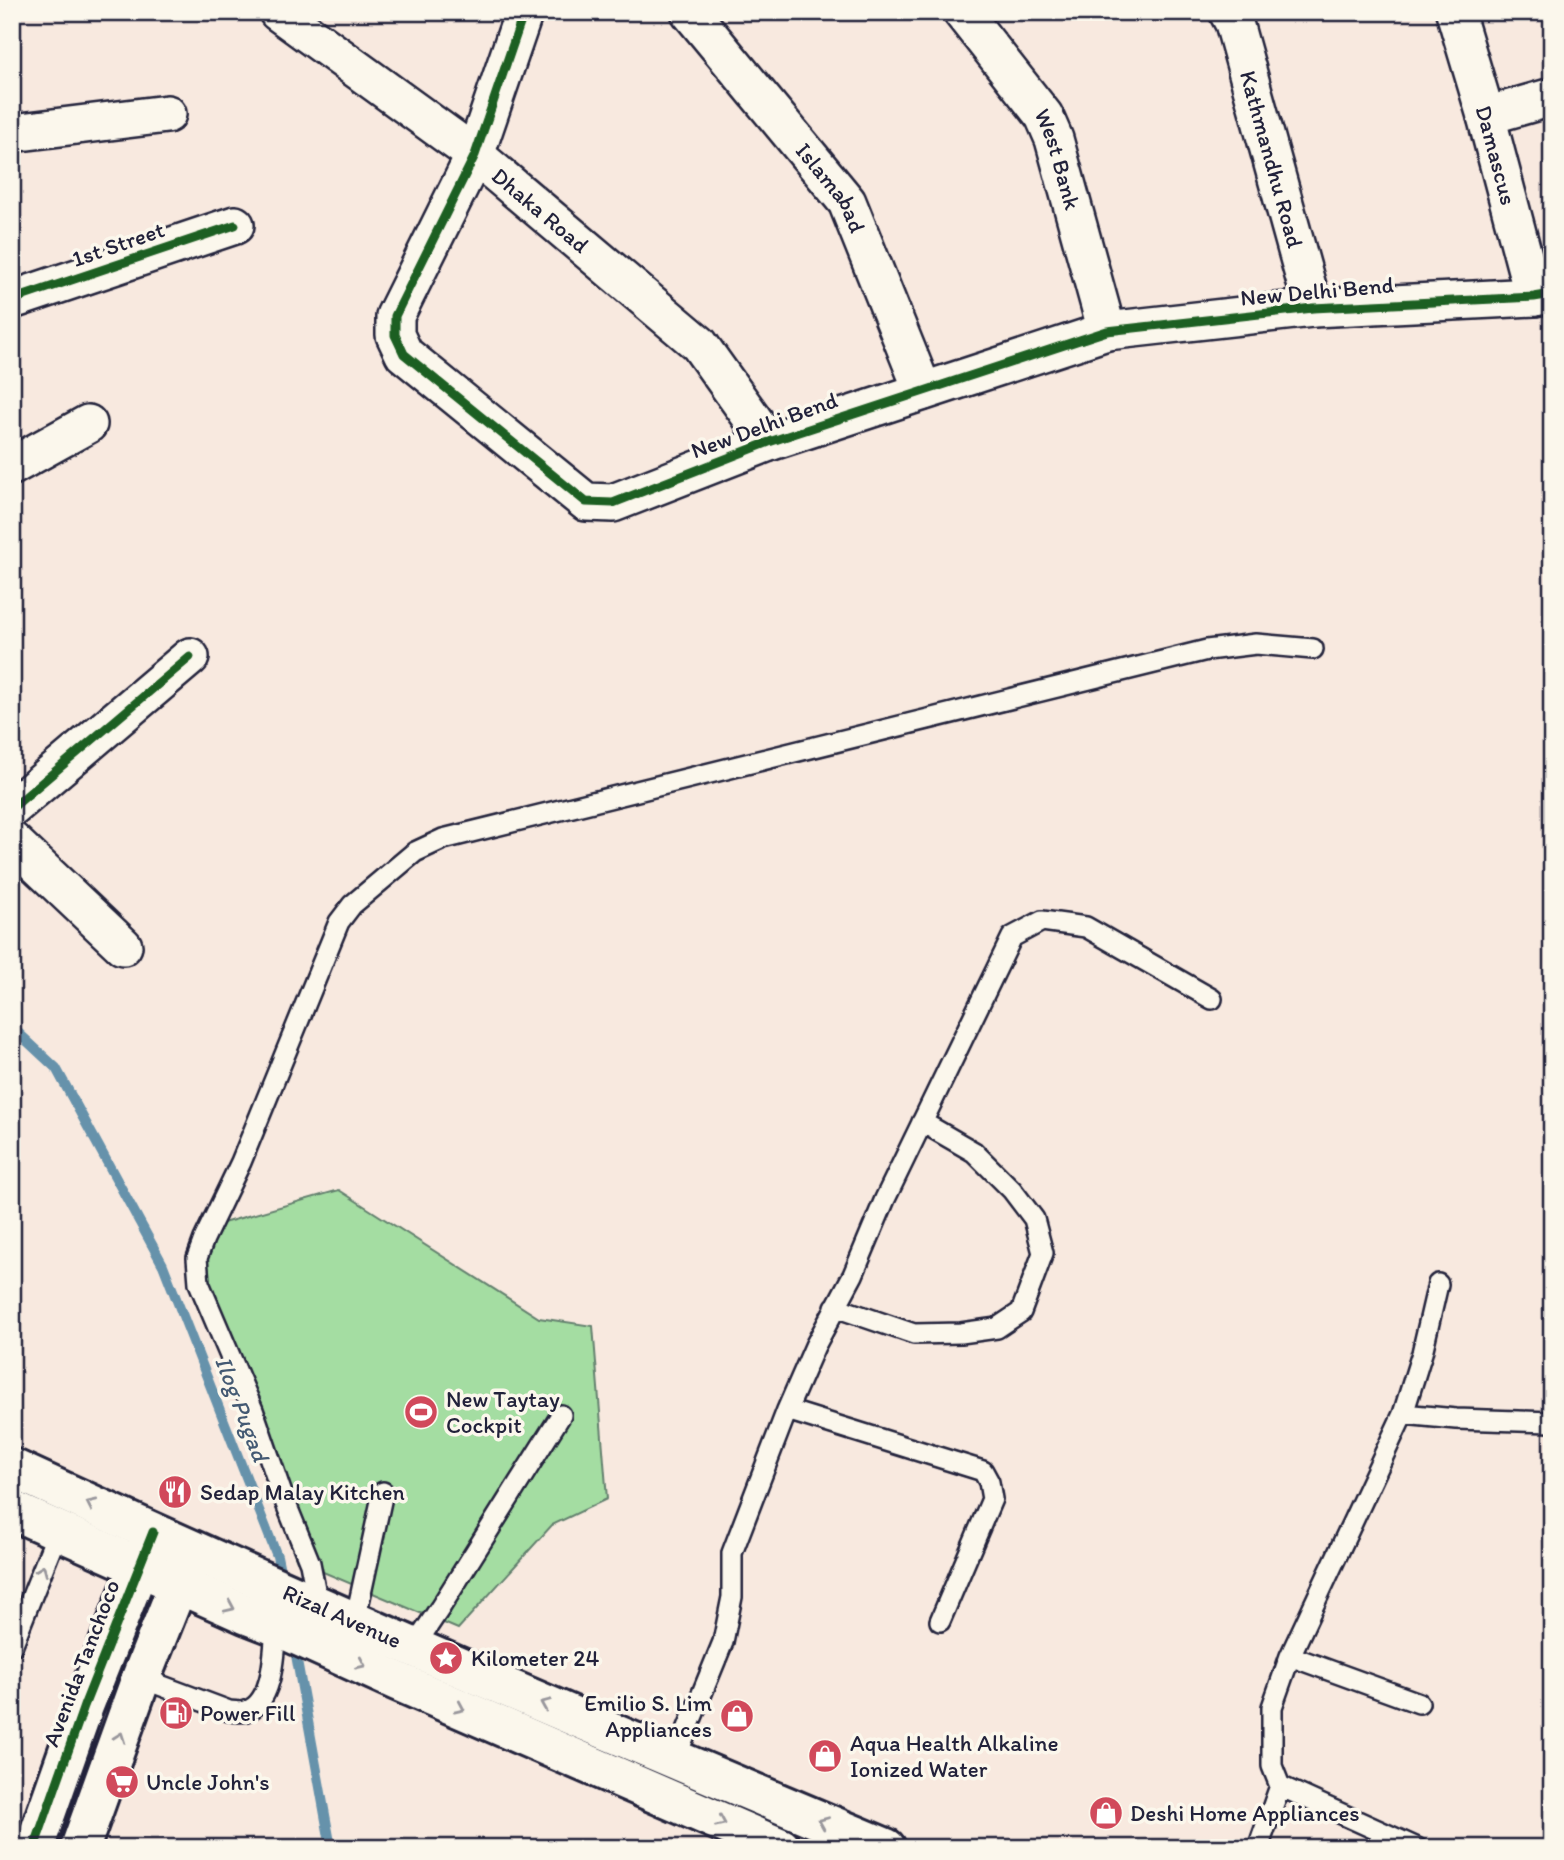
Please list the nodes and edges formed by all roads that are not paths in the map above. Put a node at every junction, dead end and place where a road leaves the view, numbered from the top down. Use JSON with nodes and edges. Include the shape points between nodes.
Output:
{"nodes":[{"id":1,"x":524,"y":12,"type":"edge"},
{"id":2,"x":690,"y":12,"type":"edge"},
{"id":3,"x":962,"y":12,"type":"edge"},
{"id":4,"x":1228,"y":12,"type":"edge"},
{"id":5,"x":1455,"y":12,"type":"edge"},
{"id":6,"x":281,"y":13,"type":"edge"},
{"id":7,"x":1552,"y":97,"type":"edge"},
{"id":8,"x":167,"y":114,"type":"dead end"},
{"id":9,"x":1486,"y":116,"type":"junction"},
{"id":10,"x":12,"y":133,"type":"edge"},
{"id":11,"x":475,"y":155,"type":"junction"},
{"id":12,"x":235,"y":225,"type":"dead end"},
{"id":13,"x":1543,"y":295,"type":"edge"},
{"id":14,"x":12,"y":300,"type":"edge"},
{"id":15,"x":1313,"y":308,"type":"junction"},
{"id":16,"x":1107,"y":331,"type":"junction"},
{"id":17,"x":923,"y":391,"type":"junction"},
{"id":18,"x":88,"y":424,"type":"dead end"},
{"id":19,"x":769,"y":442,"type":"junction"},
{"id":20,"x":12,"y":466,"type":"edge"},
{"id":21,"x":1313,"y":649,"type":"dead end"},
{"id":22,"x":190,"y":657,"type":"dead end"},
{"id":23,"x":12,"y":808,"type":"edge"},
{"id":24,"x":12,"y":841,"type":"edge"},
{"id":25,"x":123,"y":946,"type":"dead end"},
{"id":26,"x":1212,"y":999,"type":"dead end"},
{"id":27,"x":922,"y":1122,"type":"junction"},
{"id":28,"x":1438,"y":1283,"type":"dead end"},
{"id":29,"x":835,"y":1307,"type":"junction"},
{"id":30,"x":787,"y":1410,"type":"junction"},
{"id":31,"x":561,"y":1415,"type":"dead end"},
{"id":32,"x":1404,"y":1415,"type":"junction"},
{"id":33,"x":1552,"y":1422,"type":"edge"},
{"id":34,"x":12,"y":1468,"type":"edge"},
{"id":35,"x":383,"y":1492,"type":"dead end"},
{"id":36,"x":12,"y":1510,"type":"edge"},
{"id":37,"x":58,"y":1531,"type":"junction"},
{"id":38,"x":153,"y":1532,"type":"junction"},
{"id":39,"x":192,"y":1549,"type":"junction"},
{"id":40,"x":139,"y":1567,"type":"junction"},
{"id":41,"x":178,"y":1584,"type":"junction"},
{"id":42,"x":19,"y":1607,"type":"edge"},
{"id":43,"x":294,"y":1614,"type":"junction"},
{"id":44,"x":355,"y":1621,"type":"junction"},
{"id":45,"x":940,"y":1621,"type":"dead end"},
{"id":46,"x":12,"y":1646,"type":"edge"},
{"id":47,"x":412,"y":1647,"type":"junction"},
{"id":48,"x":1290,"y":1656,"type":"junction"},
{"id":49,"x":141,"y":1678,"type":"junction"},
{"id":50,"x":397,"y":1681,"type":"junction"},
{"id":51,"x":1419,"y":1703,"type":"dead end"},
{"id":52,"x":675,"y":1760,"type":"junction"},
{"id":53,"x":1280,"y":1786,"type":"junction"},
{"id":54,"x":660,"y":1795,"type":"junction"},
{"id":55,"x":38,"y":1837,"type":"edge"},
{"id":56,"x":85,"y":1846,"type":"edge"},
{"id":57,"x":781,"y":1848,"type":"edge"},
{"id":58,"x":886,"y":1848,"type":"edge"},
{"id":59,"x":1258,"y":1848,"type":"edge"},
{"id":60,"x":1417,"y":1848,"type":"edge"}],
"edges":[{"from":1,"to":11,"type":"street","name":"New Delhi Bend"},
{"from":2,"to":17,"type":"street","name":"Islamabad","via":[[847,202]]},
{"from":3,"to":16,"type":"street","name":"West Bank","via":[[1044,116]]},
{"from":4,"to":15,"type":"street","name":"Kathmandhu Road"},
{"from":5,"to":9,"type":"street","name":"Damascus"},
{"from":6,"to":11,"type":"street","name":"Dhaka Road"},
{"from":7,"to":9,"type":"street"},
{"from":8,"to":10,"type":"street"},
{"from":9,"to":13,"type":"street","name":"Damascus"},
{"from":11,"to":19,"type":"street","name":"Dhaka Road","via":[[699,344]]},
{"from":11,"to":19,"type":"street","name":"New Delhi Bend","via":[[395,316],[395,335],[404,354],[586,502],[613,503]]},
{"from":12,"to":14,"type":"street","name":"1st Street"},
{"from":13,"to":15,"type":"street","name":"New Delhi Bend"},
{"from":15,"to":16,"type":"street","name":"New Delhi Bend"},
{"from":16,"to":17,"type":"street","name":"New Delhi Bend"},
{"from":17,"to":19,"type":"street","name":"New Delhi Bend"},
{"from":18,"to":20,"type":"street"},
{"from":21,"to":43,"type":"lane","via":[[1256,644],[1207,650],[443,839],[415,852],[352,905],[339,922],[197,1258],[199,1283],[310,1563]]},
{"from":22,"to":23,"type":"street"},
{"from":24,"to":25,"type":"street"},
{"from":26,"to":27,"type":"lane","via":[[1086,927],[1042,921],[1012,937]]},
{"from":27,"to":29,"type":"lane"},
{"from":27,"to":29,"type":"lane","via":[[974,1152],[1034,1219],[1043,1253],[1021,1312],[997,1328],[914,1334]]},
{"from":28,"to":32,"type":"lane"},
{"from":29,"to":30,"type":"lane"},
{"from":30,"to":45,"type":"lane","via":[[983,1471],[992,1499]]},
{"from":30,"to":52,"type":"lane","via":[[732,1553],[732,1597],[723,1642]]},
{"from":31,"to":47,"type":"lane"},
{"from":32,"to":33,"type":"lane"},
{"from":32,"to":48,"type":"lane"},
{"from":38,"to":34,"type":"main road","name":"Rizal Avenue","one_way":true},
{"from":35,"to":44,"type":"lane"},
{"from":36,"to":37,"type":"main road","name":"Rizal Avenue"},
{"from":37,"to":40,"type":"main road","name":"Rizal Avenue"},
{"from":42,"to":37,"type":"lane","one_way":true},
{"from":38,"to":39,"type":"main road","name":"Rizal Avenue"},
{"from":38,"to":40,"type":"main road","name":"Avenida Tanchoco"},
{"from":39,"to":41,"type":"main road"},
{"from":39,"to":43,"type":"main road","name":"Rizal Avenue","via":[[257,1578]]},
{"from":40,"to":41,"type":"main road","name":"Rizal Avenue"},
{"from":40,"to":55,"type":"main road","name":"Avenida Tanchoco"},
{"from":41,"to":43,"type":"main road","name":"Rizal Avenue","one_way":true},
{"from":41,"to":49,"type":"main road"},
{"from":42,"to":46,"type":"lane"},
{"from":43,"to":44,"type":"main road","name":"Rizal Avenue"},
{"from":43,"to":49,"type":"lane","via":[[271,1680],[253,1708],[243,1713]]},
{"from":43,"to":50,"type":"main road","name":"Rizal Avenue","one_way":true,"via":[[325,1648]]},
{"from":44,"to":47,"type":"main road","name":"Rizal Avenue"},
{"from":47,"to":50,"type":"lane"},
{"from":52,"to":47,"type":"main road","name":"Rizal Avenue","one_way":true},
{"from":48,"to":51,"type":"lane"},
{"from":48,"to":53,"type":"lane","via":[[1272,1707],[1272,1766]]},
{"from":56,"to":49,"type":"main road","one_way":true},
{"from":50,"to":54,"type":"main road","name":"Rizal Avenue","one_way":true},
{"from":52,"to":54,"type":"lane"},
{"from":58,"to":52,"type":"main road","name":"Rizal Avenue","one_way":true},
{"from":53,"to":59,"type":"lane"},
{"from":53,"to":60,"type":"lane"},
{"from":54,"to":57,"type":"main road","name":"Rizal Avenue","one_way":true},
{"from":55,"to":56,"type":"street"}]}
